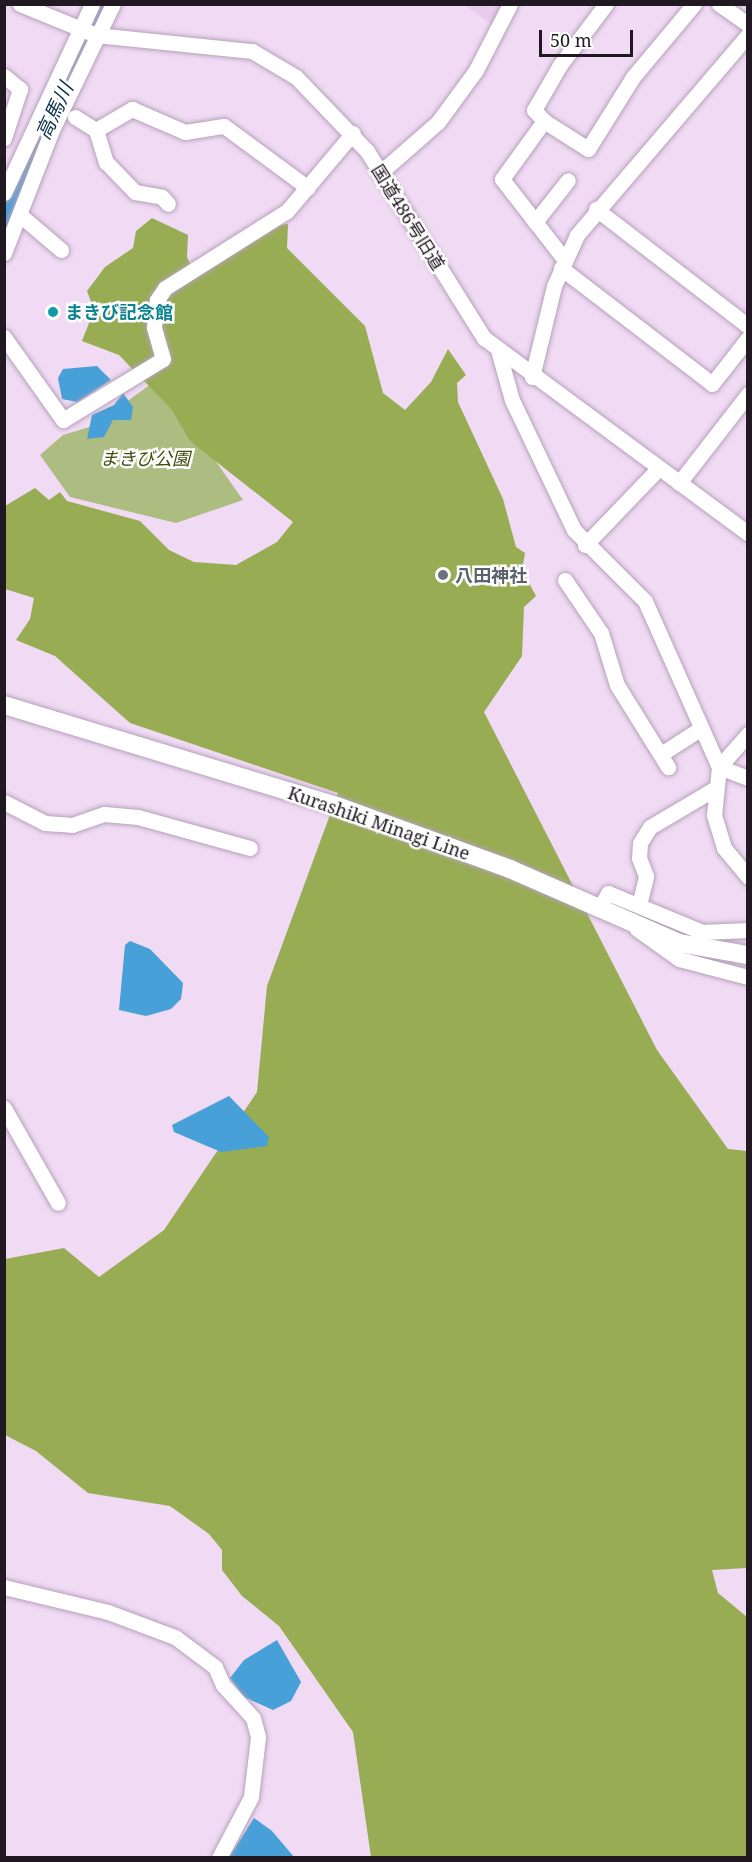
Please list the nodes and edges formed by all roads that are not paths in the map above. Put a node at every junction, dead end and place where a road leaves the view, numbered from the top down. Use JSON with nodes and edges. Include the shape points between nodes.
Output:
{"nodes":[{"id":1,"x":92,"y":4,"type":"edge"},
{"id":2,"x":113,"y":4,"type":"edge"},
{"id":3,"x":510,"y":4,"type":"edge"},
{"id":4,"x":606,"y":4,"type":"edge"},
{"id":5,"x":694,"y":4,"type":"edge"},
{"id":6,"x":719,"y":4,"type":"edge"},
{"id":7,"x":20,"y":5,"type":"edge"},
{"id":8,"x":747,"y":24,"type":"edge"},
{"id":9,"x":91,"y":33,"type":"junction"},
{"id":10,"x":747,"y":35,"type":"edge"},
{"id":11,"x":4,"y":76,"type":"edge"},
{"id":12,"x":78,"y":84,"type":"junction"},
{"id":13,"x":75,"y":117,"type":"junction"},
{"id":14,"x":544,"y":121,"type":"junction"},
{"id":15,"x":52,"y":130,"type":"junction"},
{"id":16,"x":96,"y":130,"type":"junction"},
{"id":17,"x":353,"y":133,"type":"junction"},
{"id":18,"x":4,"y":138,"type":"edge"},
{"id":19,"x":381,"y":172,"type":"junction"},
{"id":20,"x":568,"y":180,"type":"dead end"},
{"id":21,"x":308,"y":188,"type":"junction"},
{"id":22,"x":4,"y":194,"type":"edge"},
{"id":23,"x":168,"y":204,"type":"dead end"},
{"id":24,"x":596,"y":209,"type":"junction"},
{"id":25,"x":20,"y":215,"type":"junction"},
{"id":26,"x":535,"y":222,"type":"junction"},
{"id":27,"x":61,"y":250,"type":"dead end"},
{"id":28,"x":4,"y":253,"type":"edge"},
{"id":29,"x":563,"y":263,"type":"junction"},
{"id":30,"x":747,"y":326,"type":"edge"},
{"id":31,"x":4,"y":337,"type":"edge"},
{"id":32,"x":747,"y":338,"type":"edge"},
{"id":33,"x":498,"y":350,"type":"junction"},
{"id":34,"x":532,"y":377,"type":"junction"},
{"id":35,"x":747,"y":394,"type":"edge"},
{"id":36,"x":658,"y":469,"type":"junction"},
{"id":37,"x":679,"y":483,"type":"junction"},
{"id":38,"x":747,"y":533,"type":"edge"},
{"id":39,"x":585,"y":545,"type":"junction"},
{"id":40,"x":565,"y":580,"type":"dead end"},
{"id":41,"x":4,"y":705,"type":"edge"},
{"id":42,"x":700,"y":729,"type":"junction"},
{"id":43,"x":747,"y":734,"type":"edge"},
{"id":44,"x":718,"y":767,"type":"junction"},
{"id":45,"x":747,"y":778,"type":"edge"},
{"id":46,"x":716,"y":788,"type":"junction"},
{"id":47,"x":4,"y":802,"type":"edge"},
{"id":48,"x":250,"y":848,"type":"dead end"},
{"id":49,"x":747,"y":877,"type":"edge"},
{"id":50,"x":639,"y":905,"type":"junction"},
{"id":51,"x":600,"y":907,"type":"junction"},
{"id":52,"x":618,"y":915,"type":"junction"},
{"id":53,"x":747,"y":930,"type":"edge"},
{"id":54,"x":747,"y":956,"type":"edge"},
{"id":55,"x":747,"y":977,"type":"edge"},
{"id":56,"x":4,"y":1108,"type":"edge"},
{"id":57,"x":58,"y":1203,"type":"dead end"},
{"id":58,"x":4,"y":1587,"type":"edge"},
{"id":59,"x":219,"y":1857,"type":"edge"}],
"edges":[{"from":1,"to":9,"type":"street"},
{"from":2,"to":9,"type":"street"},
{"from":3,"to":19,"type":"street","via":[[476,70],[438,122]]},
{"from":4,"to":14,"type":"street","via":[[534,110]]},
{"from":5,"to":14,"type":"street","via":[[633,77],[588,148]]},
{"from":6,"to":8,"type":"street"},
{"from":7,"to":9,"type":"street","name":"国道486号旧道"},
{"from":9,"to":12,"type":"street"},
{"from":9,"to":17,"type":"street","name":"国道486号旧道","via":[[252,51],[296,77]]},
{"from":9,"to":22,"type":"street"},
{"from":10,"to":24,"type":"street"},
{"from":11,"to":18,"type":"street","via":[[20,89]]},
{"from":12,"to":13,"type":"street"},
{"from":12,"to":15,"type":"street"},
{"from":13,"to":15,"type":"street","via":[[60,131]]},
{"from":13,"to":16,"type":"street"},
{"from":14,"to":26,"type":"street","via":[[502,179]]},
{"from":15,"to":25,"type":"street"},
{"from":16,"to":21,"type":"street","via":[[132,109],[185,132],[224,126]]},
{"from":16,"to":23,"type":"street","via":[[106,162],[135,192],[162,197]]},
{"from":17,"to":19,"type":"street","name":"国道486号旧道"},
{"from":17,"to":21,"type":"street"},
{"from":19,"to":33,"type":"street","name":"国道486号旧道","via":[[471,321]]},
{"from":20,"to":26,"type":"street"},
{"from":21,"to":31,"type":"street","via":[[287,211],[165,288],[157,300],[154,327],[163,359],[63,420]]},
{"from":24,"to":29,"type":"street"},
{"from":24,"to":30,"type":"street"},
{"from":25,"to":27,"type":"street"},
{"from":25,"to":28,"type":"street"},
{"from":26,"to":29,"type":"street"},
{"from":29,"to":32,"type":"street","via":[[712,384]]},
{"from":29,"to":34,"type":"street"},
{"from":33,"to":34,"type":"street","name":"国道486号旧道"},
{"from":33,"to":39,"type":"street","via":[[512,400]]},
{"from":34,"to":36,"type":"street","name":"国道486号旧道"},
{"from":35,"to":37,"type":"street"},
{"from":36,"to":37,"type":"street","name":"国道486号旧道"},
{"from":36,"to":39,"type":"street"},
{"from":37,"to":38,"type":"street","name":"国道486号旧道"},
{"from":39,"to":42,"type":"street","via":[[633,584],[645,601]]},
{"from":40,"to":42,"type":"street","via":[[601,633],[617,685],[664,760]]},
{"from":41,"to":51,"type":"main road","name":"Kurashiki Minagi Line","via":[[337,806]]},
{"from":42,"to":44,"type":"street"},
{"from":43,"to":44,"type":"street"},
{"from":44,"to":45,"type":"street"},
{"from":44,"to":46,"type":"street"},
{"from":46,"to":49,"type":"street","via":[[714,815],[724,848]]},
{"from":46,"to":50,"type":"street","via":[[650,826],[640,843],[639,858],[646,876]]},
{"from":47,"to":48,"type":"street","via":[[45,823],[72,825],[104,814],[138,817]]},
{"from":50,"to":51,"type":"street","via":[[608,893]]},
{"from":50,"to":53,"type":"street","via":[[702,932]]},
{"from":51,"to":52,"type":"main road","name":"Kurashiki Minagi Line"},
{"from":52,"to":54,"type":"main road","name":"Kurashiki Minagi Line","via":[[679,943]]},
{"from":52,"to":55,"type":"street","via":[[679,958]]},
{"from":56,"to":57,"type":"street"},
{"from":58,"to":59,"type":"street","via":[[108,1612],[175,1637],[215,1667],[223,1685],[253,1718],[258,1737],[251,1797]]}]}
